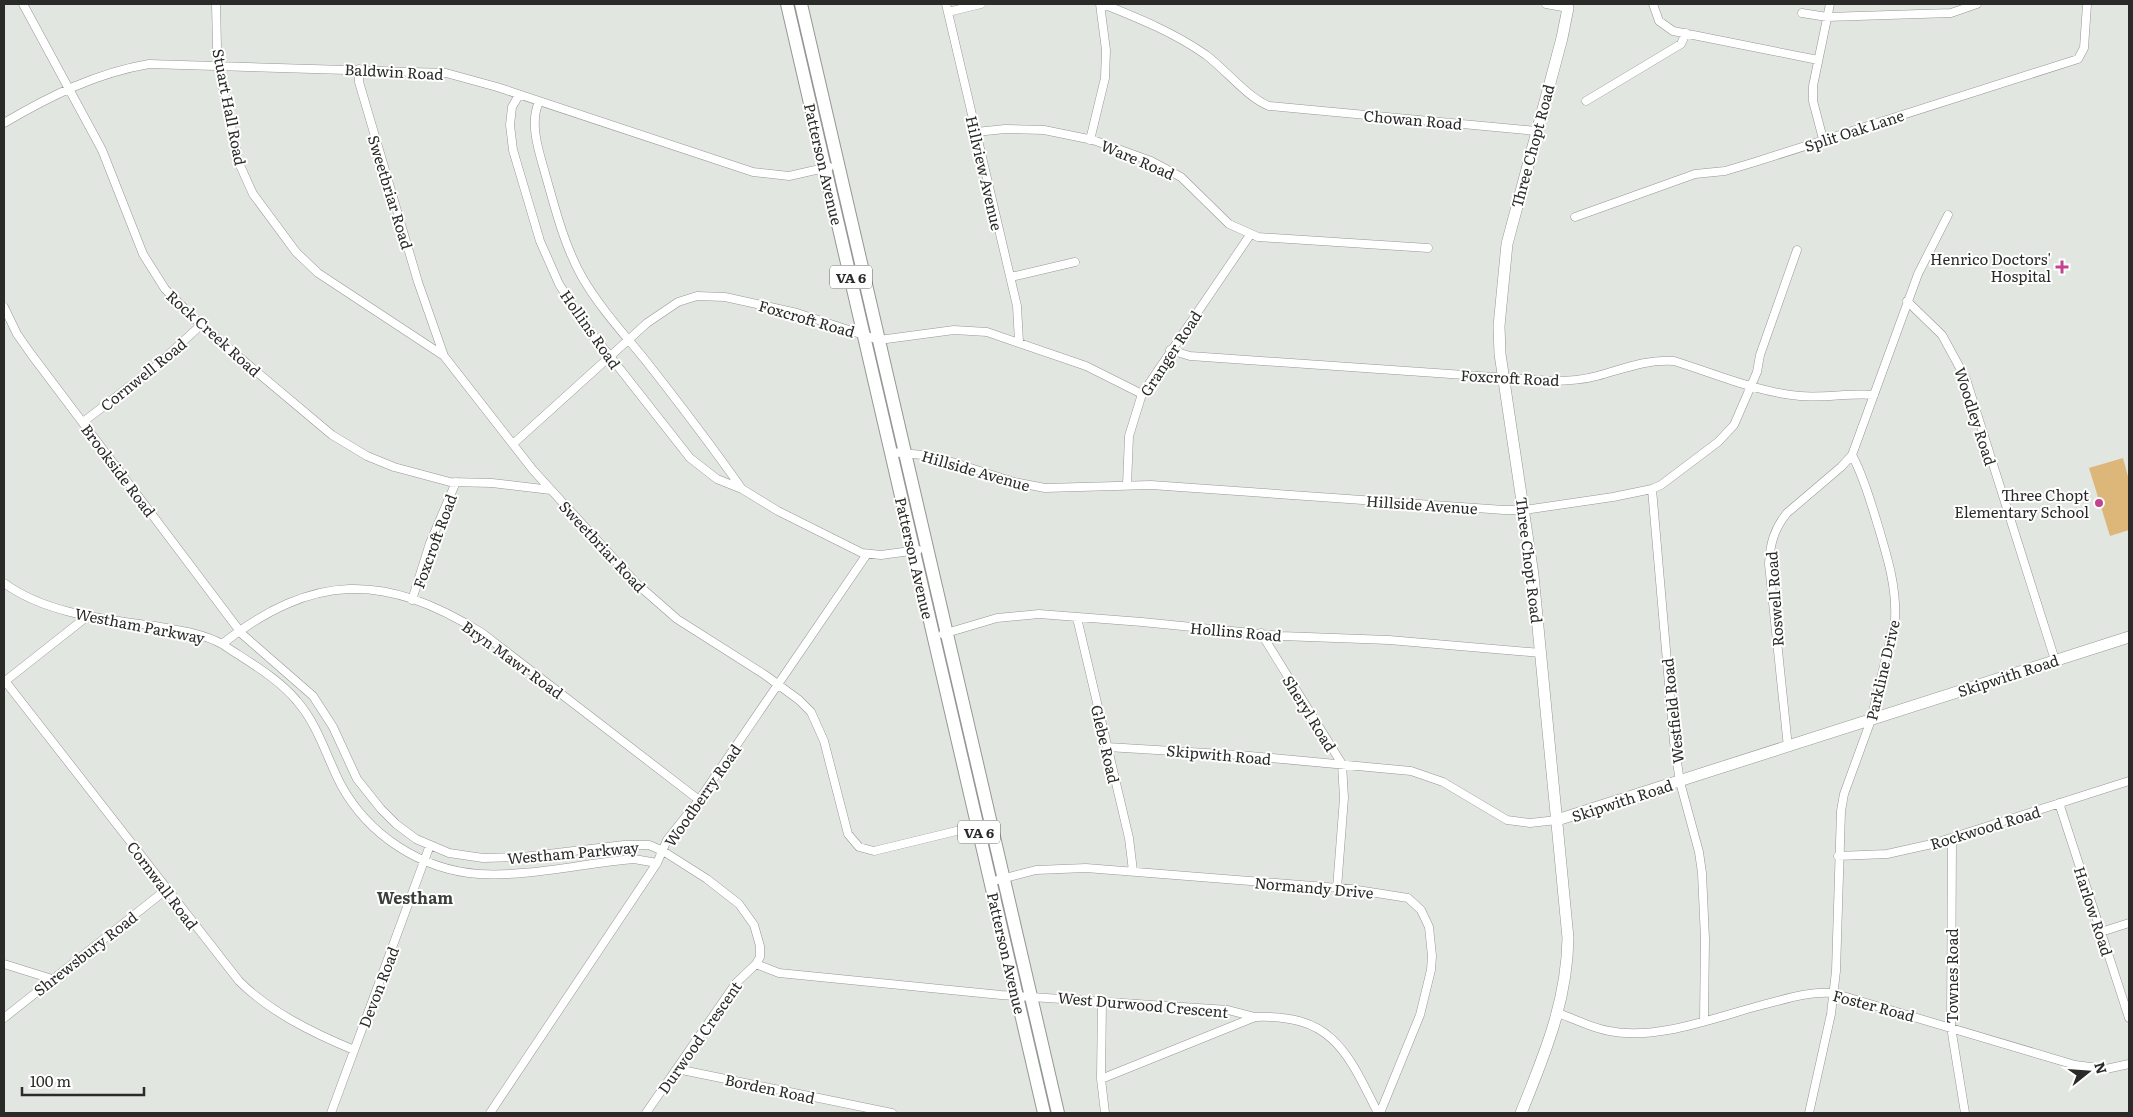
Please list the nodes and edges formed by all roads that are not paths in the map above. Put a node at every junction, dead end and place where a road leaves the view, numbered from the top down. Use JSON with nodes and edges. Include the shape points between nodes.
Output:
{"nodes":[{"id":1,"x":23,"y":4,"type":"edge"},
{"id":2,"x":216,"y":4,"type":"edge"},
{"id":3,"x":787,"y":4,"type":"edge"},
{"id":4,"x":801,"y":4,"type":"edge"},
{"id":5,"x":981,"y":4,"type":"edge"},
{"id":6,"x":1101,"y":4,"type":"edge"},
{"id":7,"x":1546,"y":4,"type":"edge"},
{"id":8,"x":1653,"y":4,"type":"edge"},
{"id":9,"x":1830,"y":4,"type":"edge"},
{"id":10,"x":1977,"y":4,"type":"edge"},
{"id":11,"x":2088,"y":4,"type":"edge"},
{"id":12,"x":1569,"y":5,"type":"edge"},
{"id":13,"x":947,"y":8,"type":"edge"},
{"id":14,"x":1802,"y":13,"type":"dead end"},
{"id":15,"x":1827,"y":17,"type":"junction"},
{"id":16,"x":1686,"y":33,"type":"junction"},
{"id":17,"x":1818,"y":60,"type":"junction"},
{"id":18,"x":220,"y":65,"type":"junction"},
{"id":19,"x":359,"y":69,"type":"junction"},
{"id":20,"x":69,"y":88,"type":"junction"},
{"id":21,"x":519,"y":95,"type":"junction"},
{"id":22,"x":1586,"y":101,"type":"dead end"},
{"id":23,"x":539,"y":102,"type":"junction"},
{"id":24,"x":4,"y":123,"type":"edge"},
{"id":25,"x":1536,"y":131,"type":"junction"},
{"id":26,"x":976,"y":132,"type":"junction"},
{"id":27,"x":1823,"y":139,"type":"junction"},
{"id":28,"x":1090,"y":140,"type":"junction"},
{"id":29,"x":839,"y":165,"type":"junction"},
{"id":30,"x":825,"y":168,"type":"junction"},
{"id":31,"x":1948,"y":215,"type":"dead end"},
{"id":32,"x":1575,"y":217,"type":"dead end"},
{"id":33,"x":1250,"y":235,"type":"junction"},
{"id":34,"x":1428,"y":248,"type":"dead end"},
{"id":35,"x":1797,"y":250,"type":"dead end"},
{"id":36,"x":1075,"y":262,"type":"dead end"},
{"id":37,"x":1011,"y":277,"type":"junction"},
{"id":38,"x":1907,"y":301,"type":"junction"},
{"id":39,"x":4,"y":307,"type":"edge"},
{"id":40,"x":201,"y":325,"type":"junction"},
{"id":41,"x":864,"y":334,"type":"junction"},
{"id":42,"x":626,"y":340,"type":"junction"},
{"id":43,"x":879,"y":340,"type":"junction"},
{"id":44,"x":1019,"y":342,"type":"junction"},
{"id":45,"x":1170,"y":350,"type":"junction"},
{"id":46,"x":444,"y":356,"type":"junction"},
{"id":47,"x":610,"y":356,"type":"junction"},
{"id":48,"x":1504,"y":378,"type":"junction"},
{"id":49,"x":1751,"y":387,"type":"junction"},
{"id":50,"x":1142,"y":394,"type":"junction"},
{"id":51,"x":1874,"y":395,"type":"junction"},
{"id":52,"x":83,"y":422,"type":"junction"},
{"id":53,"x":514,"y":444,"type":"junction"},
{"id":54,"x":891,"y":452,"type":"junction"},
{"id":55,"x":905,"y":452,"type":"junction"},
{"id":56,"x":1852,"y":454,"type":"junction"},
{"id":57,"x":456,"y":482,"type":"junction"},
{"id":58,"x":1127,"y":485,"type":"junction"},
{"id":59,"x":742,"y":489,"type":"junction"},
{"id":60,"x":1652,"y":489,"type":"junction"},
{"id":61,"x":551,"y":490,"type":"junction"},
{"id":62,"x":1524,"y":510,"type":"junction"},
{"id":63,"x":927,"y":548,"type":"junction"},
{"id":64,"x":913,"y":551,"type":"junction"},
{"id":65,"x":867,"y":554,"type":"junction"},
{"id":66,"x":4,"y":584,"type":"edge"},
{"id":67,"x":412,"y":600,"type":"junction"},
{"id":68,"x":89,"y":615,"type":"junction"},
{"id":69,"x":1077,"y":618,"type":"junction"},
{"id":70,"x":240,"y":630,"type":"junction"},
{"id":71,"x":947,"y":632,"type":"junction"},
{"id":72,"x":1261,"y":633,"type":"junction"},
{"id":73,"x":934,"y":636,"type":"junction"},
{"id":74,"x":2129,"y":637,"type":"edge"},
{"id":75,"x":222,"y":644,"type":"junction"},
{"id":76,"x":1541,"y":653,"type":"junction"},
{"id":77,"x":2055,"y":660,"type":"junction"},
{"id":78,"x":4,"y":682,"type":"edge"},
{"id":79,"x":778,"y":684,"type":"junction"},
{"id":80,"x":1871,"y":720,"type":"junction"},
{"id":81,"x":1107,"y":747,"type":"junction"},
{"id":82,"x":1788,"y":747,"type":"junction"},
{"id":83,"x":1342,"y":764,"type":"junction"},
{"id":84,"x":2129,"y":781,"type":"edge"},
{"id":85,"x":1680,"y":782,"type":"junction"},
{"id":86,"x":699,"y":800,"type":"junction"},
{"id":87,"x":2059,"y":804,"type":"junction"},
{"id":88,"x":1557,"y":820,"type":"junction"},
{"id":89,"x":990,"y":823,"type":"junction"},
{"id":90,"x":977,"y":826,"type":"junction"},
{"id":91,"x":1952,"y":838,"type":"junction"},
{"id":92,"x":430,"y":845,"type":"junction"},
{"id":93,"x":663,"y":850,"type":"junction"},
{"id":94,"x":1838,"y":856,"type":"junction"},
{"id":95,"x":424,"y":860,"type":"junction"},
{"id":96,"x":657,"y":863,"type":"junction"},
{"id":97,"x":1133,"y":871,"type":"junction"},
{"id":98,"x":1003,"y":877,"type":"junction"},
{"id":99,"x":990,"y":882,"type":"junction"},
{"id":100,"x":1337,"y":888,"type":"junction"},
{"id":101,"x":167,"y":890,"type":"junction"},
{"id":102,"x":2129,"y":923,"type":"edge"},
{"id":103,"x":2100,"y":932,"type":"junction"},
{"id":104,"x":4,"y":964,"type":"edge"},
{"id":105,"x":756,"y":964,"type":"junction"},
{"id":106,"x":52,"y":979,"type":"junction"},
{"id":107,"x":1833,"y":993,"type":"junction"},
{"id":108,"x":1017,"y":995,"type":"junction"},
{"id":109,"x":1030,"y":995,"type":"junction"},
{"id":110,"x":1102,"y":1001,"type":"junction"},
{"id":111,"x":1558,"y":1013,"type":"junction"},
{"id":112,"x":1255,"y":1017,"type":"junction"},
{"id":113,"x":4,"y":1018,"type":"edge"},
{"id":114,"x":2129,"y":1018,"type":"edge"},
{"id":115,"x":1704,"y":1020,"type":"junction"},
{"id":116,"x":1951,"y":1027,"type":"junction"},
{"id":117,"x":354,"y":1050,"type":"junction"},
{"id":118,"x":2129,"y":1064,"type":"edge"},
{"id":119,"x":678,"y":1069,"type":"junction"},
{"id":120,"x":1101,"y":1079,"type":"junction"},
{"id":121,"x":331,"y":1113,"type":"edge"},
{"id":122,"x":490,"y":1113,"type":"edge"},
{"id":123,"x":646,"y":1113,"type":"edge"},
{"id":124,"x":892,"y":1113,"type":"edge"},
{"id":125,"x":1044,"y":1113,"type":"edge"},
{"id":126,"x":1058,"y":1113,"type":"edge"},
{"id":127,"x":1104,"y":1113,"type":"edge"},
{"id":128,"x":1379,"y":1113,"type":"edge"},
{"id":129,"x":1521,"y":1113,"type":"edge"},
{"id":130,"x":1809,"y":1113,"type":"edge"},
{"id":131,"x":1965,"y":1113,"type":"edge"}],
"edges":[{"from":1,"to":20,"type":"street","name":"Rock Creek Road"},
{"from":2,"to":18,"type":"street","name":"Stuart Hall Road"},
{"from":3,"to":30,"type":"main road","name":"Patterson Avenue","number":"VA 6"},
{"from":4,"to":29,"type":"main road","name":"Patterson Avenue","number":"VA 6"},
{"from":5,"to":13,"type":"street"},
{"from":6,"to":25,"type":"street","name":"Chowan Road","via":[[1154,25],[1205,54],[1263,104]]},
{"from":6,"to":28,"type":"street","via":[[1106,50],[1105,78]]},
{"from":7,"to":12,"type":"street"},
{"from":8,"to":16,"type":"street","via":[[1663,25]]},
{"from":9,"to":15,"type":"street"},
{"from":10,"to":15,"type":"street","via":[[1952,14]]},
{"from":11,"to":27,"type":"street","name":"Split Oak Lane","via":[[2084,48],[2078,59]]},
{"from":12,"to":25,"type":"main road","name":"Three Chopt Road"},
{"from":13,"to":26,"type":"street","name":"Hillview Avenue"},
{"from":14,"to":15,"type":"street"},
{"from":15,"to":17,"type":"street"},
{"from":16,"to":17,"type":"street"},
{"from":16,"to":22,"type":"street","via":[[1681,44]]},
{"from":17,"to":27,"type":"street","via":[[1813,101]]},
{"from":18,"to":19,"type":"street","name":"Baldwin Road"},
{"from":18,"to":20,"type":"street","name":"Baldwin Road","via":[[149,64],[120,69]]},
{"from":18,"to":46,"type":"street","name":"Stuart Hall Road","via":[[238,163],[253,194],[296,252],[318,272]]},
{"from":19,"to":21,"type":"street","name":"Baldwin Road","via":[[446,73]]},
{"from":19,"to":46,"type":"street","name":"Sweetbriar Road","via":[[359,82],[388,185]]},
{"from":20,"to":24,"type":"street","name":"Baldwin Road"},
{"from":20,"to":40,"type":"street","name":"Rock Creek Road","via":[[102,150],[143,254],[165,290]]},
{"from":21,"to":23,"type":"street","name":"Baldwin Road"},
{"from":21,"to":47,"type":"street","name":"Hollins Road","via":[[512,106],[510,125],[517,163],[540,241],[559,284]]},
{"from":23,"to":30,"type":"street","name":"Baldwin Road","via":[[753,172],[789,176]]},
{"from":23,"to":42,"type":"street","name":"Hollins Road","via":[[537,140],[567,244],[582,278]]},
{"from":25,"to":48,"type":"main road","name":"Three Chopt Road","via":[[1513,216],[1503,270],[1499,326]]},
{"from":26,"to":28,"type":"street","name":"Ware Road","via":[[1026,128]]},
{"from":26,"to":37,"type":"street","name":"Hillview Avenue"},
{"from":27,"to":32,"type":"street","name":"Split Oak Lane","via":[[1725,171],[1695,174]]},
{"from":28,"to":33,"type":"street","name":"Ware Road","via":[[1167,168],[1190,184],[1228,224]]},
{"from":29,"to":30,"type":"street","name":"Baldwin Road"},
{"from":29,"to":43,"type":"main road","name":"Patterson Avenue","number":"VA 6"},
{"from":30,"to":41,"type":"main road","name":"Patterson Avenue","number":"VA 6"},
{"from":31,"to":38,"type":"street"},
{"from":33,"to":34,"type":"street","name":"Ware Road","via":[[1268,239]]},
{"from":33,"to":45,"type":"street","name":"Granger Road"},
{"from":35,"to":49,"type":"street","name":"Hillside Avenue"},
{"from":36,"to":37,"type":"street"},
{"from":37,"to":44,"type":"street","name":"Hillview Avenue"},
{"from":38,"to":51,"type":"street"},
{"from":38,"to":77,"type":"street","name":"Woodley Road","via":[[1942,335],[1966,379]]},
{"from":39,"to":52,"type":"street","name":"Brookside Road","via":[[17,334]]},
{"from":40,"to":52,"type":"street","name":"Cornwell Road","via":[[155,367]]},
{"from":40,"to":57,"type":"street","name":"Rock Creek Road","via":[[350,448],[394,467]]},
{"from":41,"to":42,"type":"street","name":"Foxcroft Road","via":[[788,311],[725,297],[697,296],[661,312]]},
{"from":41,"to":43,"type":"street","name":"Foxcroft Road"},
{"from":41,"to":54,"type":"main road","name":"Patterson Avenue","number":"VA 6"},
{"from":42,"to":47,"type":"street","name":"Foxcroft Road"},
{"from":42,"to":59,"type":"street","name":"Hollins Road","via":[[645,360]]},
{"from":43,"to":44,"type":"street","name":"Foxcroft Road","via":[[954,330],[987,332]]},
{"from":43,"to":55,"type":"main road","name":"Patterson Avenue","number":"VA 6"},
{"from":44,"to":50,"type":"street","name":"Foxcroft Road","via":[[1086,366]]},
{"from":45,"to":48,"type":"street","name":"Foxcroft Road","via":[[1190,356]]},
{"from":45,"to":50,"type":"street","name":"Granger Road"},
{"from":46,"to":53,"type":"street","name":"Sweetbriar Road"},
{"from":47,"to":53,"type":"street","name":"Foxcroft Road"},
{"from":47,"to":59,"type":"street","name":"Hollins Road","via":[[699,467]]},
{"from":48,"to":49,"type":"street","name":"Foxcroft Road","via":[[1575,380],[1664,360]]},
{"from":48,"to":62,"type":"main road","name":"Three Chopt Road"},
{"from":49,"to":51,"type":"street","name":"Foxcroft Road","via":[[1799,396]]},
{"from":49,"to":60,"type":"street","name":"Hillside Avenue","via":[[1734,425],[1724,437]]},
{"from":50,"to":58,"type":"street","name":"Granger Road","via":[[1129,436]]},
{"from":51,"to":56,"type":"street"},
{"from":52,"to":70,"type":"street","name":"Brookside Road"},
{"from":53,"to":61,"type":"street","name":"Sweetbriar Road"},
{"from":54,"to":55,"type":"street","name":"Hillside Avenue"},
{"from":54,"to":64,"type":"main road","name":"Patterson Avenue","number":"VA 6"},
{"from":55,"to":58,"type":"street","name":"Hillside Avenue","via":[[933,456],[1036,487],[1065,489]]},
{"from":55,"to":63,"type":"main road","name":"Patterson Avenue","number":"VA 6"},
{"from":56,"to":80,"type":"street","name":"Parkline Drive","via":[[1866,486],[1895,590],[1894,620]]},
{"from":56,"to":82,"type":"street","name":"Roswell Road","via":[[1787,513],[1772,538],[1770,564]]},
{"from":57,"to":61,"type":"street","name":"Rock Creek Road"},
{"from":57,"to":67,"type":"street","name":"Foxcroft Road","via":[[430,543]]},
{"from":58,"to":62,"type":"street","name":"Hillside Avenue"},
{"from":59,"to":65,"type":"street","name":"Hollins Road","via":[[778,511]]},
{"from":60,"to":62,"type":"street","name":"Hillside Avenue"},
{"from":60,"to":85,"type":"street","name":"Westfield Road","via":[[1668,685]]},
{"from":61,"to":79,"type":"street","name":"Sweetbriar Road","via":[[657,603]]},
{"from":62,"to":76,"type":"main road","name":"Three Chopt Road"},
{"from":63,"to":64,"type":"street","name":"Hollins Road"},
{"from":63,"to":71,"type":"main road","name":"Patterson Avenue","number":"VA 6"},
{"from":64,"to":65,"type":"street","name":"Hollins Road","via":[[881,556]]},
{"from":64,"to":73,"type":"main road","name":"Patterson Avenue","number":"VA 6"},
{"from":65,"to":79,"type":"street","name":"Woodberry Road"},
{"from":66,"to":68,"type":"street","name":"Westham Parkway","via":[[50,606]]},
{"from":67,"to":70,"type":"street","name":"Bryn Mawr Road","via":[[368,590],[332,589],[290,601]]},
{"from":67,"to":86,"type":"street","name":"Bryn Mawr Road","via":[[448,614],[482,633]]},
{"from":68,"to":75,"type":"street","name":"Westham Parkway","via":[[173,629]]},
{"from":68,"to":78,"type":"street"},
{"from":69,"to":71,"type":"street","name":"Hollins Road","via":[[1022,614]]},
{"from":69,"to":72,"type":"street","name":"Hollins Road"},
{"from":69,"to":81,"type":"street","name":"Glebe Road"},
{"from":70,"to":75,"type":"street","name":"Bryn Mawr Road"},
{"from":70,"to":92,"type":"street","name":"Westham Parkway","via":[[314,696],[333,727],[357,779],[380,810],[416,839]]},
{"from":71,"to":73,"type":"street","name":"Hollins Road"},
{"from":71,"to":89,"type":"main road","name":"Patterson Avenue","number":"VA 6"},
{"from":72,"to":76,"type":"street","name":"Hollins Road"},
{"from":72,"to":83,"type":"street","name":"Sheryl Road"},
{"from":73,"to":90,"type":"main road","name":"Patterson Avenue","number":"VA 6"},
{"from":74,"to":77,"type":"main road","name":"Skipwith Road"},
{"from":75,"to":95,"type":"street","name":"Westham Parkway","via":[[278,683],[298,702],[354,805],[399,848]]},
{"from":76,"to":88,"type":"main road","name":"Three Chopt Road"},
{"from":77,"to":80,"type":"main road","name":"Skipwith Road"},
{"from":78,"to":101,"type":"street","name":"Cornwall Road"},
{"from":79,"to":86,"type":"street","name":"Woodberry Road"},
{"from":79,"to":90,"type":"street","name":"Sweetbriar Road","via":[[805,706],[818,724],[848,834],[859,847],[874,850]]},
{"from":80,"to":82,"type":"main road","name":"Skipwith Road"},
{"from":80,"to":94,"type":"street","name":"Parkline Drive","via":[[1844,794]]},
{"from":81,"to":83,"type":"street","name":"Skipwith Road"},
{"from":81,"to":97,"type":"street","name":"Glebe Road","via":[[1129,838]]},
{"from":82,"to":85,"type":"main road","name":"Skipwith Road"},
{"from":83,"to":88,"type":"street","name":"Skipwith Road","via":[[1412,771],[1428,776],[1507,820],[1530,823]]},
{"from":83,"to":100,"type":"street","name":"Sheryl Road","via":[[1344,798]]},
{"from":84,"to":87,"type":"street","name":"Rockwood Road"},
{"from":85,"to":88,"type":"main road","name":"Skipwith Road"},
{"from":85,"to":115,"type":"street","name":"Westfield Road","via":[[1702,873]]},
{"from":86,"to":93,"type":"street","name":"Woodberry Road","via":[[667,840]]},
{"from":87,"to":91,"type":"street","name":"Rockwood Road"},
{"from":87,"to":103,"type":"street","name":"Harlow Road"},
{"from":88,"to":111,"type":"main road","name":"Three Chopt Road","via":[[1568,938],[1565,983]]},
{"from":89,"to":90,"type":"street","name":"Sweetbriar Road"},
{"from":89,"to":98,"type":"main road","name":"Patterson Avenue","number":"VA 6"},
{"from":90,"to":99,"type":"main road","name":"Patterson Avenue","number":"VA 6"},
{"from":91,"to":94,"type":"street","name":"Rockwood Road","via":[[1887,854]]},
{"from":91,"to":116,"type":"street","name":"Townes Road"},
{"from":92,"to":93,"type":"street","name":"Westham Parkway","via":[[449,853],[493,858],[624,845],[649,845]]},
{"from":92,"to":95,"type":"street","name":"Devon Road"},
{"from":93,"to":96,"type":"street","name":"Woodberry Road"},
{"from":93,"to":105,"type":"street","name":"Westham Parkway","via":[[707,878],[739,904],[754,925],[758,937],[760,957]]},
{"from":94,"to":107,"type":"street","name":"Parkline Drive"},
{"from":95,"to":96,"type":"street","name":"Westham Parkway","via":[[459,872],[492,874],[634,859]]},
{"from":95,"to":117,"type":"street","name":"Devon Road"},
{"from":96,"to":122,"type":"street","name":"Woodberry Road"},
{"from":97,"to":98,"type":"street","name":"Normandy Drive","via":[[1057,867]]},
{"from":97,"to":100,"type":"street","name":"Normandy Drive"},
{"from":98,"to":99,"type":"street","name":"Normandy Drive"},
{"from":98,"to":109,"type":"main road","name":"Patterson Avenue","number":"VA 6"},
{"from":99,"to":108,"type":"main road","name":"Patterson Avenue","number":"VA 6"},
{"from":100,"to":128,"type":"street","name":"Normandy Drive","via":[[1408,898],[1421,910],[1429,926],[1432,956],[1427,992]]},
{"from":101,"to":106,"type":"street","name":"Shrewsbury Road"},
{"from":101,"to":117,"type":"street","name":"Cornwall Road","via":[[249,991],[283,1014]]},
{"from":102,"to":103,"type":"street"},
{"from":103,"to":114,"type":"street","name":"Harlow Road"},
{"from":104,"to":106,"type":"street"},
{"from":105,"to":108,"type":"street","via":[[779,973]]},
{"from":105,"to":119,"type":"street","name":"Durwood Crescent","via":[[736,983]]},
{"from":106,"to":113,"type":"street","name":"Shrewsbury Road"},
{"from":107,"to":115,"type":"street","name":"Foster Road","via":[[1819,992],[1789,998]]},
{"from":107,"to":116,"type":"street","name":"Foster Road"},
{"from":107,"to":130,"type":"street","name":"Parkline Drive"},
{"from":108,"to":109,"type":"street"},
{"from":108,"to":125,"type":"main road","name":"Patterson Avenue","number":"VA 6"},
{"from":109,"to":110,"type":"street","name":"West Durwood Crescent"},
{"from":109,"to":126,"type":"main road","name":"Patterson Avenue","number":"VA 6"},
{"from":110,"to":112,"type":"street","name":"West Durwood Crescent","via":[[1228,1010]]},
{"from":110,"to":120,"type":"street"},
{"from":111,"to":115,"type":"street","name":"Foster Road","via":[[1620,1033],[1664,1030]]},
{"from":111,"to":129,"type":"main road","name":"Three Chopt Road","via":[[1548,1048]]},
{"from":112,"to":120,"type":"street","name":"West Durwood Crescent"},
{"from":112,"to":128,"type":"street","name":"West Durwood Crescent","via":[[1293,1019],[1332,1038],[1344,1051]]},
{"from":116,"to":118,"type":"street","name":"Foster Road","via":[[2088,1068],[2106,1069]]},
{"from":116,"to":131,"type":"street","name":"Townes Road"},
{"from":117,"to":121,"type":"street","name":"Devon Road"},
{"from":119,"to":123,"type":"street","name":"Durwood Crescent"},
{"from":119,"to":124,"type":"street","name":"Borden Road"},
{"from":120,"to":127,"type":"street"}]}
